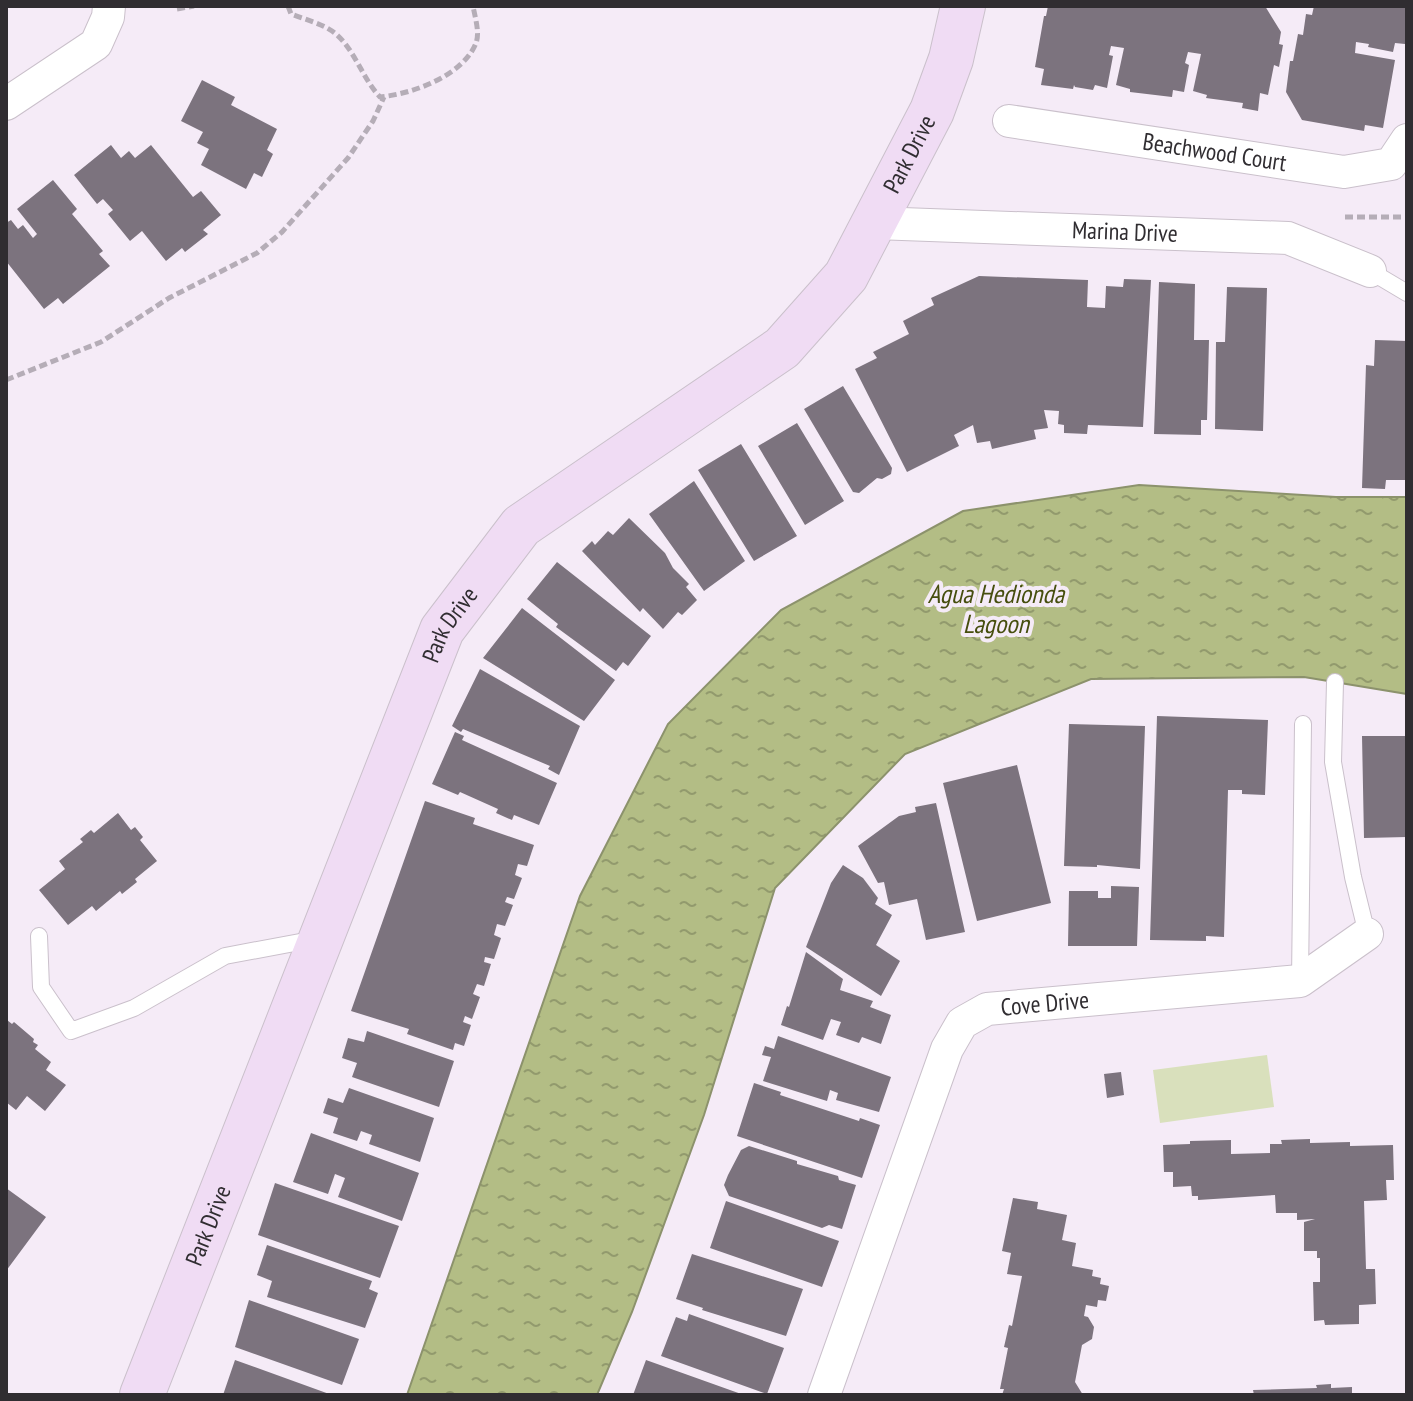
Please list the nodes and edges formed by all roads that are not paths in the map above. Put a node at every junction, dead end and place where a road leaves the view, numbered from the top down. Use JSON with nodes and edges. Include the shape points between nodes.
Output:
{"nodes":[{"id":1,"x":109,"y":6,"type":"edge"},
{"id":2,"x":963,"y":6,"type":"edge"},
{"id":3,"x":6,"y":104,"type":"edge"},
{"id":4,"x":1009,"y":121,"type":"dead end"},
{"id":5,"x":1407,"y":140,"type":"edge"},
{"id":6,"x":875,"y":223,"type":"junction"},
{"id":7,"x":1370,"y":271,"type":"joint"},
{"id":8,"x":1407,"y":293,"type":"edge"},
{"id":9,"x":1335,"y":682,"type":"dead end"},
{"id":10,"x":1303,"y":724,"type":"dead end"},
{"id":11,"x":1367,"y":934,"type":"joint"},
{"id":12,"x":39,"y":936,"type":"dead end"},
{"id":13,"x":321,"y":938,"type":"junction"},
{"id":14,"x":1300,"y":981,"type":"junction"},
{"id":15,"x":142,"y":1395,"type":"edge"},
{"id":16,"x":824,"y":1395,"type":"edge"}],
"edges":[{"from":1,"to":3,"type":"street","via":[[96,44]]},
{"from":2,"to":6,"type":"street","name":"Park Drive","via":[[932,111]]},
{"from":4,"to":5,"type":"street","name":"Beachwood Court","via":[[1344,172],[1391,164]]},
{"from":6,"to":7,"type":"street","name":"Marina Drive","via":[[1288,238]]},
{"from":6,"to":13,"type":"street","name":"Park Drive","via":[[846,276],[782,348],[521,526],[442,630]]},
{"from":7,"to":8,"type":"lane"},
{"from":9,"to":11,"type":"lane","via":[[1333,762]]},
{"from":10,"to":14,"type":"lane"},
{"from":11,"to":14,"type":"street","name":"Cove Drive"},
{"from":12,"to":13,"type":"lane","via":[[41,987],[71,1031],[134,1008],[225,956]]},
{"from":13,"to":15,"type":"street","name":"Park Drive"},
{"from":14,"to":16,"type":"street","name":"Cove Drive","via":[[987,1009],[962,1023],[947,1049]]}]}
